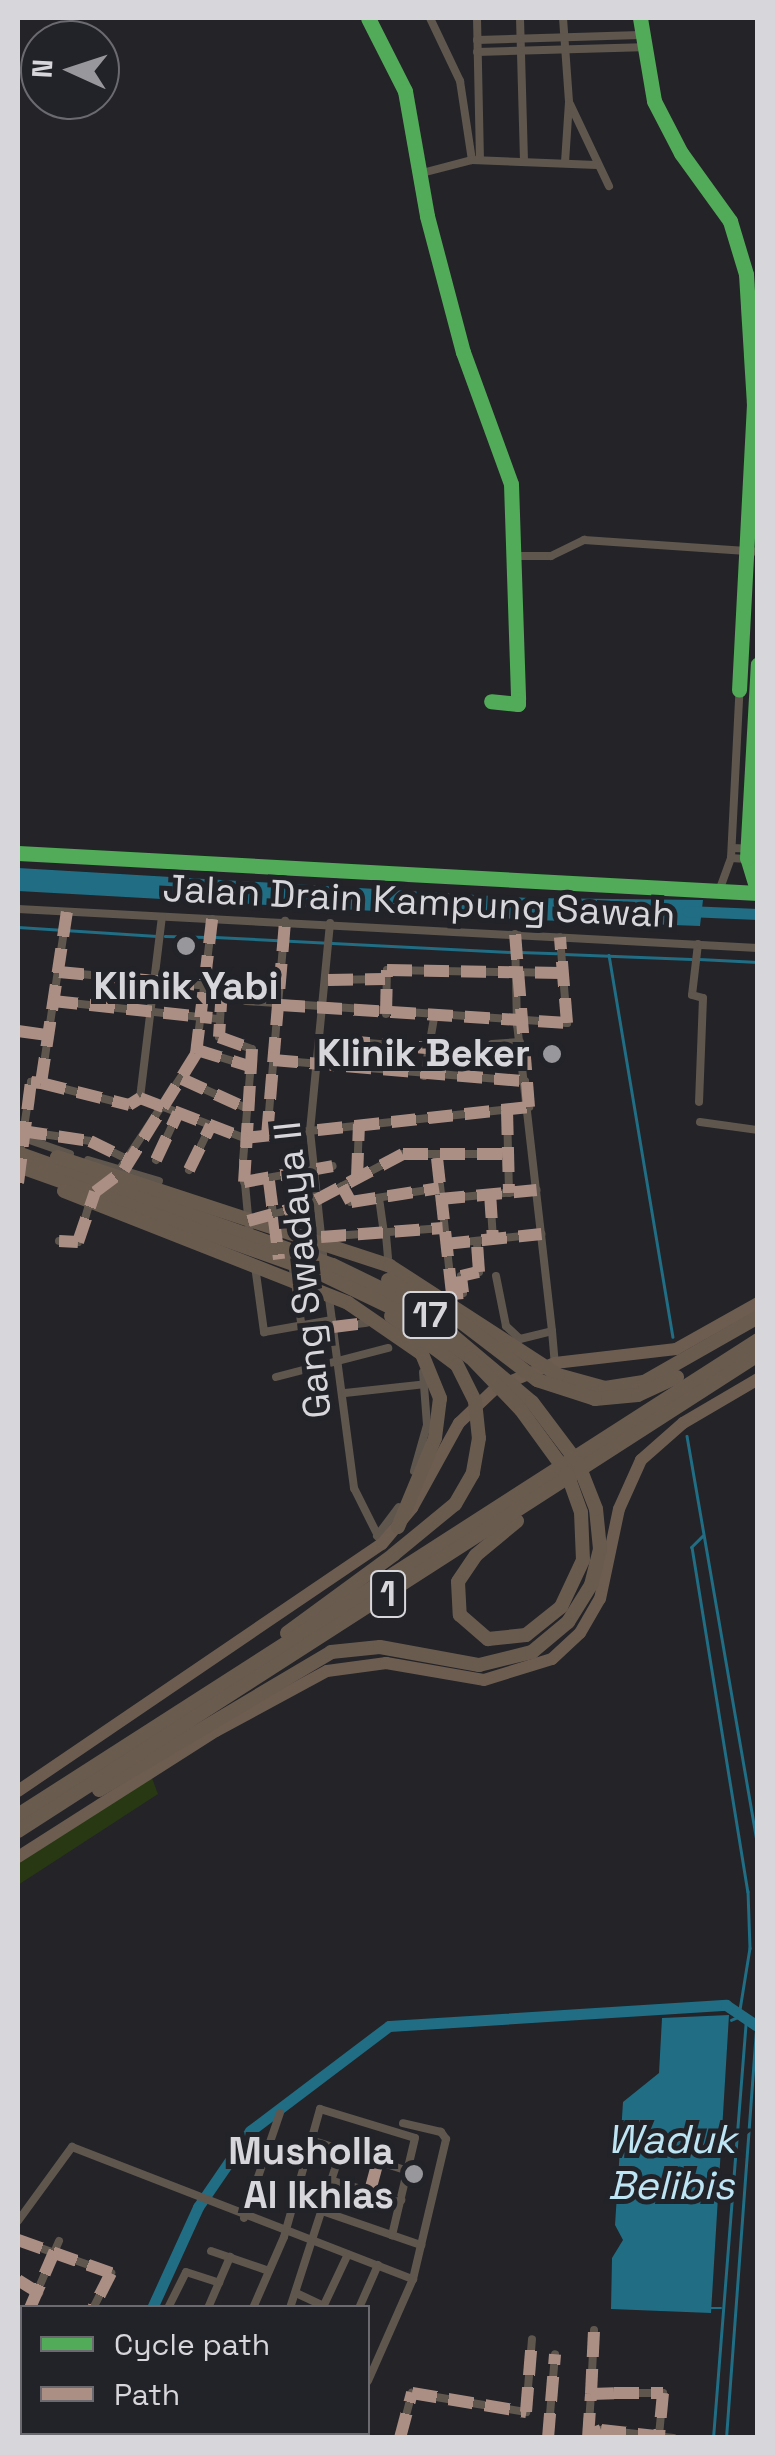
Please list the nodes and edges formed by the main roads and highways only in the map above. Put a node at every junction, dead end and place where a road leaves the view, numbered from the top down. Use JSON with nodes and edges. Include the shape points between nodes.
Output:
{"nodes":[{"id":1,"x":19,"y":1141,"type":"edge"},
{"id":2,"x":18,"y":1174,"type":"edge"},
{"id":3,"x":267,"y":1254,"type":"junction"},
{"id":4,"x":758,"y":1303,"type":"edge"},
{"id":5,"x":758,"y":1317,"type":"edge"},
{"id":6,"x":758,"y":1326,"type":"edge"},
{"id":7,"x":758,"y":1340,"type":"edge"},
{"id":8,"x":758,"y":1355,"type":"edge"},
{"id":9,"x":758,"y":1364,"type":"edge"},
{"id":10,"x":758,"y":1379,"type":"edge"},
{"id":11,"x":690,"y":1399,"type":"junction"},
{"id":12,"x":632,"y":1438,"type":"junction"},
{"id":13,"x":554,"y":1439,"type":"junction"},
{"id":14,"x":398,"y":1527,"type":"junction"},
{"id":15,"x":236,"y":1675,"type":"junction"},
{"id":16,"x":18,"y":1792,"type":"edge"},
{"id":17,"x":20,"y":1824,"type":"edge"},
{"id":18,"x":18,"y":1857,"type":"edge"}],
"edges":[{"from":1,"to":3,"type":"highway","number":"17","bridge":true},
{"from":1,"to":5,"type":"highway","bridge":true,"via":[[380,1262],[454,1302],[569,1380],[616,1388],[657,1377]]},
{"from":2,"to":3,"type":"highway","number":"17","bridge":true},
{"from":2,"to":14,"type":"highway","bridge":true,"via":[[334,1295],[414,1346],[433,1370],[440,1398],[431,1448]]},
{"from":3,"to":6,"type":"highway","bridge":true,"via":[[404,1287],[537,1380],[584,1398],[650,1391]]},
{"from":3,"to":13,"type":"highway","number":"17","bridge":true,"via":[[352,1287],[444,1338]]},
{"from":3,"to":15,"type":"highway","bridge":true,"via":[[351,1293],[442,1350],[472,1391],[478,1449],[462,1494],[438,1522]]},
{"from":4,"to":14,"type":"highway","via":[[676,1349],[555,1363],[506,1381],[472,1408]]},
{"from":7,"to":15,"type":"highway","number":"1","bridge":true},
{"from":8,"to":11,"type":"highway","number":"1"},
{"from":9,"to":11,"type":"highway"},
{"from":10,"to":18,"type":"highway","via":[[683,1423],[640,1460],[618,1509],[600,1598],[580,1632],[552,1659],[484,1680],[386,1663],[327,1671],[216,1731]]},
{"from":11,"to":12,"type":"highway","number":"1"},
{"from":12,"to":13,"type":"highway","bridge":true,"via":[[617,1448],[588,1470],[573,1480],[558,1491],[544,1501],[530,1512],[502,1532],[465,1569],[457,1608],[468,1627],[488,1639],[512,1640],[542,1626],[582,1569],[582,1512],[572,1484],[567,1474],[560,1462]]},
{"from":12,"to":17,"type":"highway","number":"1","bridge":true},
{"from":13,"to":17,"type":"highway","bridge":true,"via":[[590,1490],[600,1540],[584,1600],[549,1641],[516,1658],[479,1665],[380,1647],[322,1655],[128,1772]]},
{"from":14,"to":16,"type":"highway"},
{"from":15,"to":17,"type":"highway","number":"1"}]}
